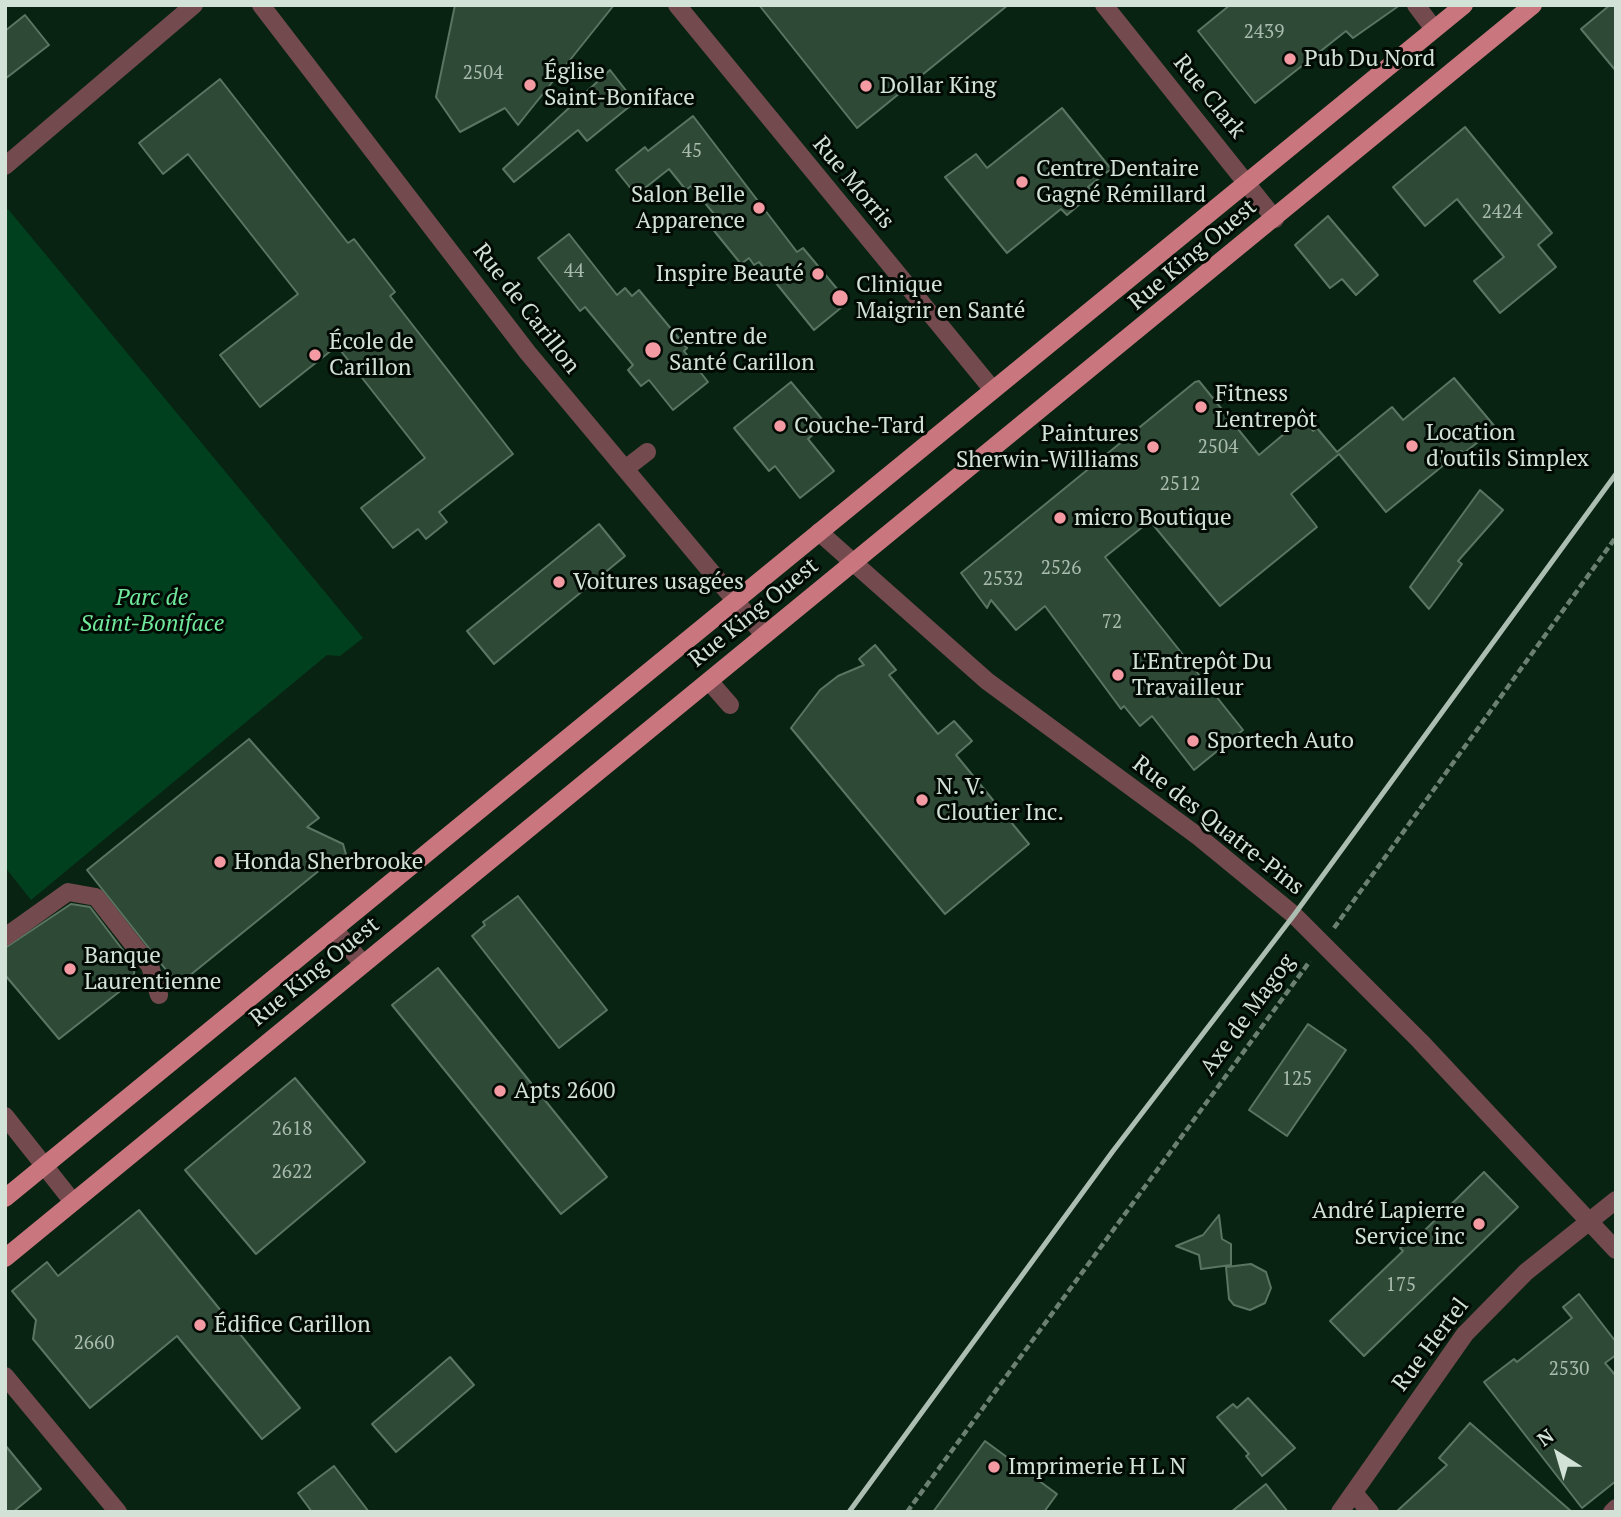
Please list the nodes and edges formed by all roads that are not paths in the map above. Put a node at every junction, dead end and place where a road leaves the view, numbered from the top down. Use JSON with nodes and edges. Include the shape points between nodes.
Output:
{"nodes":[{"id":1,"x":194,"y":5,"type":"edge"},
{"id":2,"x":261,"y":5,"type":"edge"},
{"id":3,"x":677,"y":5,"type":"edge"},
{"id":4,"x":1104,"y":5,"type":"edge"},
{"id":5,"x":1416,"y":5,"type":"edge"},
{"id":6,"x":1464,"y":5,"type":"edge"},
{"id":7,"x":1533,"y":5,"type":"edge"},
{"id":8,"x":1434,"y":29,"type":"junction"},
{"id":9,"x":5,"y":166,"type":"edge"},
{"id":10,"x":1246,"y":183,"type":"junction"},
{"id":11,"x":1275,"y":219,"type":"junction"},
{"id":12,"x":993,"y":390,"type":"junction"},
{"id":13,"x":647,"y":452,"type":"dead end"},
{"id":14,"x":625,"y":469,"type":"junction"},
{"id":15,"x":820,"y":532,"type":"junction"},
{"id":16,"x":853,"y":562,"type":"junction"},
{"id":17,"x":737,"y":600,"type":"junction"},
{"id":18,"x":764,"y":635,"type":"junction"},
{"id":19,"x":709,"y":681,"type":"junction"},
{"id":20,"x":730,"y":705,"type":"dead end"},
{"id":21,"x":334,"y":929,"type":"junction"},
{"id":22,"x":5,"y":937,"type":"edge"},
{"id":23,"x":363,"y":964,"type":"junction"},
{"id":24,"x":159,"y":995,"type":"dead end"},
{"id":25,"x":5,"y":1116,"type":"edge"},
{"id":26,"x":43,"y":1167,"type":"junction"},
{"id":27,"x":5,"y":1198,"type":"edge"},
{"id":28,"x":1616,"y":1200,"type":"edge"},
{"id":29,"x":74,"y":1202,"type":"junction"},
{"id":30,"x":1590,"y":1220,"type":"junction"},
{"id":31,"x":1616,"y":1250,"type":"edge"},
{"id":32,"x":5,"y":1258,"type":"edge"},
{"id":33,"x":5,"y":1376,"type":"edge"},
{"id":34,"x":1355,"y":1494,"type":"junction"},
{"id":35,"x":1616,"y":1508,"type":"edge"},
{"id":36,"x":118,"y":1512,"type":"edge"},
{"id":37,"x":1340,"y":1512,"type":"edge"},
{"id":38,"x":1370,"y":1512,"type":"edge"},
{"id":39,"x":1612,"y":1512,"type":"edge"}],
"edges":[{"from":1,"to":9,"type":"street"},
{"from":2,"to":14,"type":"street","name":"Rue de Carillon","via":[[527,353]]},
{"from":3,"to":12,"type":"street","name":"Rue Morris"},
{"from":4,"to":10,"type":"street","name":"Rue Clark"},
{"from":5,"to":8,"type":"street"},
{"from":6,"to":8,"type":"main road","name":"Rue King Ouest"},
{"from":7,"to":11,"type":"main road","name":"Rue King Ouest"},
{"from":8,"to":10,"type":"main road","name":"Rue King Ouest"},
{"from":10,"to":11,"type":"street","name":"Rue Clark"},
{"from":10,"to":12,"type":"main road","name":"Rue King Ouest"},
{"from":11,"to":16,"type":"main road","name":"Rue King Ouest"},
{"from":12,"to":15,"type":"main road","name":"Rue King Ouest"},
{"from":13,"to":14,"type":"street"},
{"from":14,"to":17,"type":"street","name":"Rue de Carillon"},
{"from":15,"to":16,"type":"street","name":"Rue des Quatre-Pins"},
{"from":15,"to":17,"type":"main road","name":"Rue King Ouest"},
{"from":16,"to":18,"type":"main road","name":"Rue King Ouest"},
{"from":16,"to":30,"type":"street","name":"Rue des Quatre-Pins","via":[[987,681],[1243,871],[1420,1041]]},
{"from":17,"to":18,"type":"street","name":"Rue de Carillon"},
{"from":17,"to":21,"type":"main road","name":"Rue King Ouest"},
{"from":18,"to":19,"type":"main road","name":"Rue King Ouest"},
{"from":19,"to":20,"type":"street"},
{"from":19,"to":23,"type":"main road","name":"Rue King Ouest"},
{"from":21,"to":23,"type":"street"},
{"from":21,"to":26,"type":"main road","name":"Rue King Ouest"},
{"from":22,"to":24,"type":"street","via":[[68,892],[96,897],[150,966]]},
{"from":23,"to":29,"type":"main road","name":"Rue King Ouest"},
{"from":25,"to":26,"type":"street"},
{"from":26,"to":27,"type":"main road","name":"Rue King Ouest"},
{"from":26,"to":29,"type":"street"},
{"from":28,"to":30,"type":"street","name":"Rue Hertel"},
{"from":29,"to":32,"type":"main road","name":"Rue King Ouest"},
{"from":30,"to":31,"type":"street","name":"Rue des Quatre-Pins"},
{"from":30,"to":34,"type":"street","name":"Rue Hertel","via":[[1526,1272],[1465,1334]]},
{"from":33,"to":36,"type":"street"},
{"from":34,"to":37,"type":"street","name":"Rue Hertel"},
{"from":34,"to":38,"type":"street"},
{"from":35,"to":39,"type":"street"}]}
